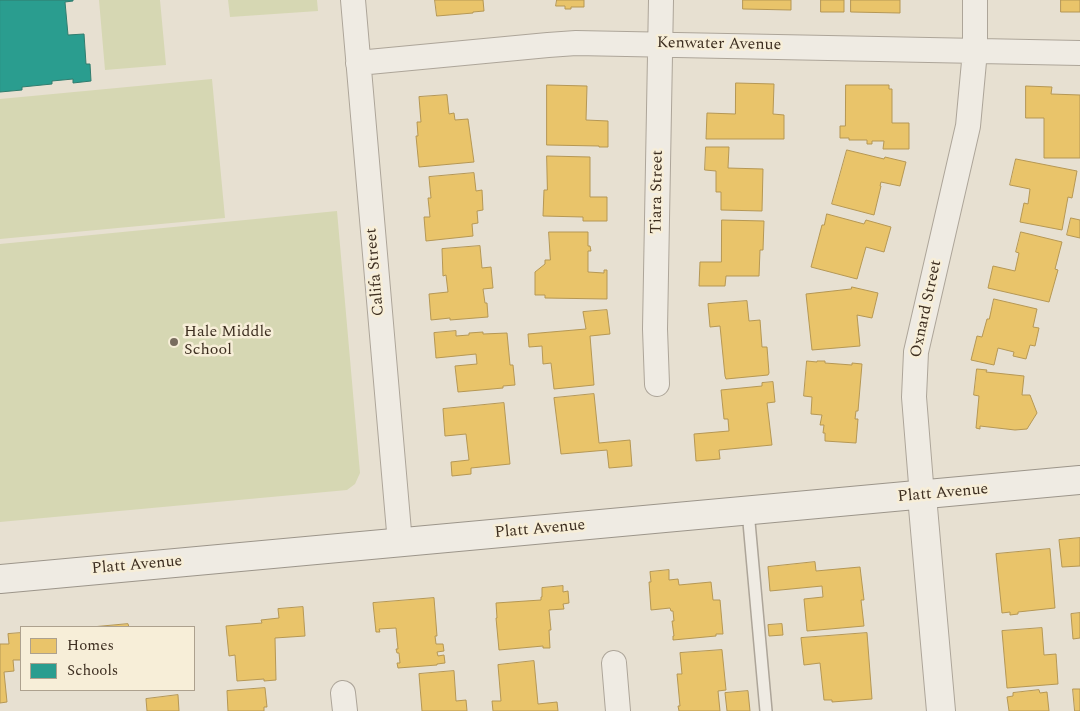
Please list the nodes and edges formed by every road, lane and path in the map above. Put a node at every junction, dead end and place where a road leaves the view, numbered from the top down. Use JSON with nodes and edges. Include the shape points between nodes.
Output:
{"nodes":[{"id":1,"x":353,"y":0,"type":"edge"},
{"id":2,"x":661,"y":0,"type":"edge"},
{"id":3,"x":976,"y":0,"type":"edge"},
{"id":4,"x":660,"y":44,"type":"junction"},
{"id":5,"x":975,"y":51,"type":"junction"},
{"id":6,"x":1080,"y":53,"type":"edge"},
{"id":7,"x":358,"y":63,"type":"junction"},
{"id":8,"x":657,"y":384,"type":"dead end"},
{"id":9,"x":1080,"y":480,"type":"edge"},
{"id":10,"x":922,"y":496,"type":"junction"},
{"id":11,"x":748,"y":511,"type":"junction"},
{"id":12,"x":400,"y":543,"type":"junction"},
{"id":13,"x":0,"y":579,"type":"edge"},
{"id":14,"x":614,"y":663,"type":"dead end"},
{"id":15,"x":618,"y":711,"type":"edge"},
{"id":16,"x":766,"y":711,"type":"edge"},
{"id":17,"x":941,"y":711,"type":"edge"}],
"edges":[{"from":1,"to":7,"type":"street","name":"Califa Street"},
{"from":2,"to":4,"type":"street","name":"Tiara Street"},
{"from":3,"to":5,"type":"street","name":"Oxnard Street"},
{"from":4,"to":5,"type":"street","name":"Kenwater Avenue"},
{"from":4,"to":7,"type":"street","name":"Kenwater Avenue","via":[[576,43]]},
{"from":4,"to":8,"type":"street","name":"Tiara Street"},
{"from":5,"to":6,"type":"street","name":"Kenwater Avenue"},
{"from":5,"to":10,"type":"street","name":"Oxnard Street","via":[[968,126],[916,352],[914,397]]},
{"from":7,"to":12,"type":"street","name":"Califa Street"},
{"from":9,"to":10,"type":"main road","name":"Platt Avenue"},
{"from":10,"to":11,"type":"main road","name":"Platt Avenue"},
{"from":10,"to":17,"type":"main road","name":"Oxnard Street"},
{"from":11,"to":12,"type":"main road","name":"Platt Avenue"},
{"from":11,"to":16,"type":"lane"},
{"from":12,"to":13,"type":"main road","name":"Platt Avenue"},
{"from":14,"to":15,"type":"street"}]}
